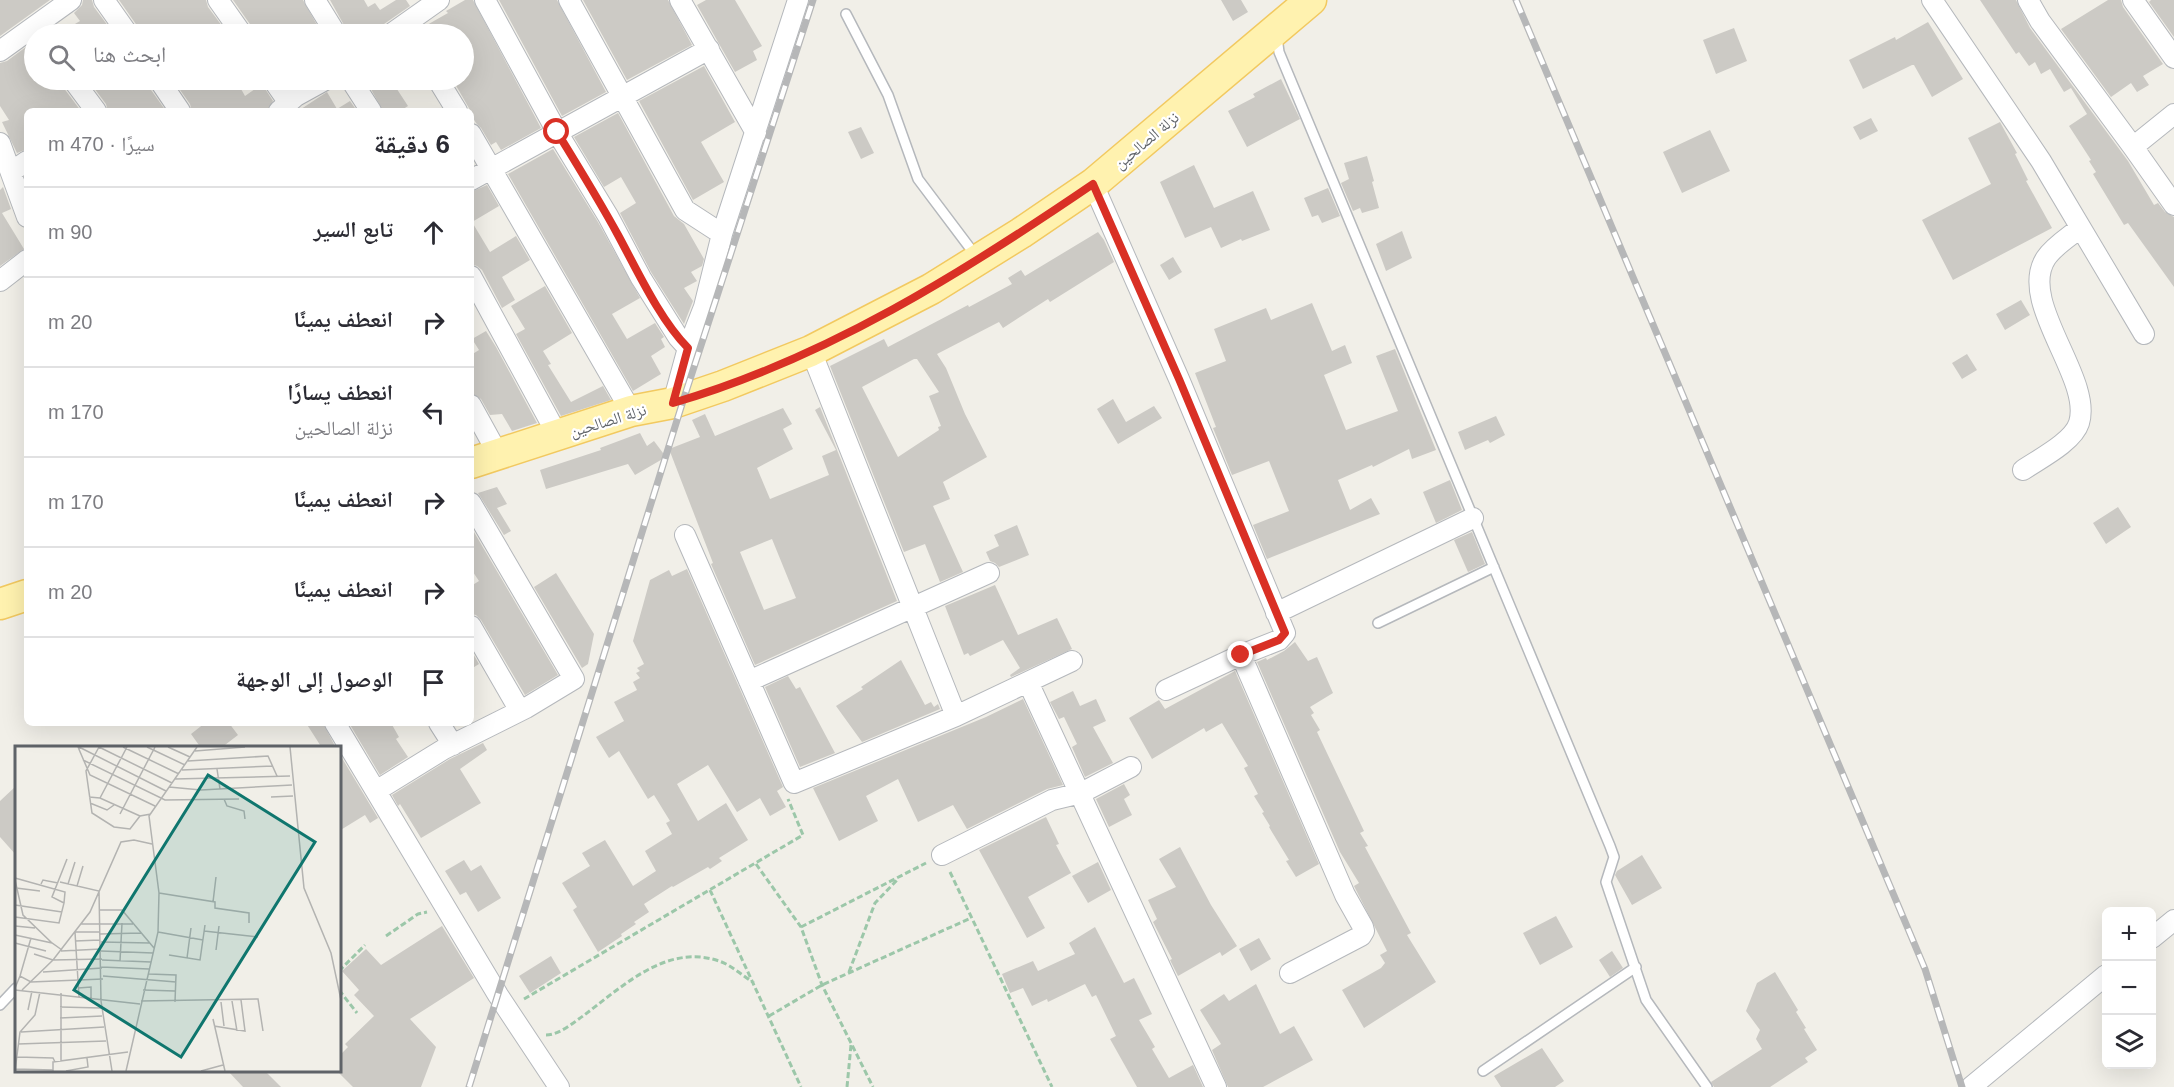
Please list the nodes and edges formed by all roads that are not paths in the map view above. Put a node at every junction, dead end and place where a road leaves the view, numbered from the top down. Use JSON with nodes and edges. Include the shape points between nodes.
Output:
{"nodes":[{"id":1,"x":71,"y":0,"type":"edge"},
{"id":2,"x":104,"y":0,"type":"edge"},
{"id":3,"x":218,"y":0,"type":"edge"},
{"id":4,"x":315,"y":0,"type":"edge"},
{"id":5,"x":439,"y":0,"type":"edge"},
{"id":6,"x":485,"y":0,"type":"edge"},
{"id":7,"x":569,"y":0,"type":"edge"},
{"id":8,"x":680,"y":0,"type":"edge"},
{"id":9,"x":798,"y":0,"type":"edge"},
{"id":10,"x":1311,"y":0,"type":"edge"},
{"id":11,"x":1932,"y":0,"type":"edge"},
{"id":12,"x":2028,"y":0,"type":"edge"},
{"id":13,"x":2133,"y":0,"type":"edge"},
{"id":14,"x":417,"y":6,"type":"edge"},
{"id":15,"x":846,"y":14,"type":"dead end"},
{"id":16,"x":45,"y":24,"type":"edge"},
{"id":17,"x":121,"y":24,"type":"edge"},
{"id":18,"x":235,"y":24,"type":"edge"},
{"id":19,"x":330,"y":24,"type":"edge"},
{"id":20,"x":406,"y":24,"type":"edge"},
{"id":21,"x":1276,"y":30,"type":"junction"},
{"id":22,"x":24,"y":38,"type":"edge"},
{"id":23,"x":709,"y":49,"type":"junction"},
{"id":24,"x":0,"y":51,"type":"edge"},
{"id":25,"x":2174,"y":58,"type":"edge"},
{"id":26,"x":80,"y":90,"type":"edge"},
{"id":27,"x":166,"y":90,"type":"edge"},
{"id":28,"x":281,"y":90,"type":"edge"},
{"id":29,"x":312,"y":90,"type":"edge"},
{"id":30,"x":357,"y":90,"type":"edge"},
{"id":31,"x":444,"y":90,"type":"edge"},
{"id":32,"x":622,"y":96,"type":"junction"},
{"id":33,"x":292,"y":105,"type":"edge"},
{"id":34,"x":94,"y":108,"type":"edge"},
{"id":35,"x":178,"y":108,"type":"edge"},
{"id":36,"x":369,"y":108,"type":"edge"},
{"id":37,"x":455,"y":108,"type":"edge"},
{"id":38,"x":2174,"y":114,"type":"edge"},
{"id":39,"x":557,"y":132,"type":"junction"},
{"id":40,"x":756,"y":133,"type":"junction"},
{"id":41,"x":474,"y":139,"type":"edge"},
{"id":42,"x":0,"y":143,"type":"edge"},
{"id":43,"x":2133,"y":147,"type":"junction"},
{"id":44,"x":19,"y":166,"type":"edge"},
{"id":45,"x":492,"y":168,"type":"junction"},
{"id":46,"x":474,"y":178,"type":"edge"},
{"id":47,"x":1093,"y":184,"type":"junction"},
{"id":48,"x":24,"y":198,"type":"edge"},
{"id":49,"x":2174,"y":205,"type":"edge"},
{"id":50,"x":2080,"y":228,"type":"junction"},
{"id":51,"x":722,"y":234,"type":"junction"},
{"id":52,"x":978,"y":260,"type":"junction"},
{"id":53,"x":24,"y":262,"type":"edge"},
{"id":54,"x":0,"y":281,"type":"edge"},
{"id":55,"x":474,"y":282,"type":"edge"},
{"id":56,"x":2144,"y":334,"type":"dead end"},
{"id":57,"x":688,"y":348,"type":"junction"},
{"id":58,"x":811,"y":351,"type":"junction"},
{"id":59,"x":673,"y":403,"type":"junction"},
{"id":60,"x":631,"y":411,"type":"junction"},
{"id":61,"x":474,"y":417,"type":"edge"},
{"id":62,"x":558,"y":436,"type":"junction"},
{"id":63,"x":484,"y":459,"type":"edge"},
{"id":64,"x":2023,"y":470,"type":"dead end"},
{"id":65,"x":474,"y":508,"type":"edge"},
{"id":66,"x":1473,"y":518,"type":"junction"},
{"id":67,"x":685,"y":535,"type":"dead end"},
{"id":68,"x":1494,"y":567,"type":"junction"},
{"id":69,"x":988,"y":573,"type":"dead end"},
{"id":70,"x":24,"y":596,"type":"edge"},
{"id":71,"x":0,"y":604,"type":"edge"},
{"id":72,"x":913,"y":607,"type":"junction"},
{"id":73,"x":1276,"y":613,"type":"junction"},
{"id":74,"x":1378,"y":623,"type":"dead end"},
{"id":75,"x":474,"y":631,"type":"edge"},
{"id":76,"x":1241,"y":655,"type":"junction"},
{"id":77,"x":1072,"y":661,"type":"dead end"},
{"id":78,"x":749,"y":681,"type":"junction"},
{"id":79,"x":1028,"y":682,"type":"junction"},
{"id":80,"x":1166,"y":690,"type":"dead end"},
{"id":81,"x":520,"y":711,"type":"junction"},
{"id":82,"x":956,"y":716,"type":"junction"},
{"id":83,"x":337,"y":726,"type":"edge"},
{"id":84,"x":441,"y":726,"type":"edge"},
{"id":85,"x":453,"y":745,"type":"junction"},
{"id":86,"x":1131,"y":767,"type":"dead end"},
{"id":87,"x":376,"y":791,"type":"junction"},
{"id":88,"x":1081,"y":793,"type":"junction"},
{"id":89,"x":942,"y":855,"type":"road end"},
{"id":90,"x":2174,"y":920,"type":"edge"},
{"id":91,"x":2156,"y":934,"type":"edge"},
{"id":92,"x":1636,"y":968,"type":"junction"},
{"id":93,"x":1290,"y":973,"type":"dead end"},
{"id":94,"x":2102,"y":978,"type":"edge"},
{"id":95,"x":15,"y":989,"type":"edge"},
{"id":96,"x":0,"y":1005,"type":"edge"},
{"id":97,"x":1483,"y":1071,"type":"dead end"},
{"id":98,"x":559,"y":1087,"type":"edge"},
{"id":99,"x":1216,"y":1087,"type":"edge"},
{"id":100,"x":1707,"y":1087,"type":"edge"},
{"id":101,"x":1971,"y":1087,"type":"edge"}],
"edges":[{"from":1,"to":16,"type":"street"},
{"from":2,"to":17,"type":"street"},
{"from":3,"to":18,"type":"street"},
{"from":4,"to":19,"type":"street"},
{"from":5,"to":14,"type":"street"},
{"from":6,"to":39,"type":"street"},
{"from":7,"to":32,"type":"street"},
{"from":8,"to":23,"type":"street"},
{"from":9,"to":40,"type":"street"},
{"from":10,"to":21,"type":"main road","name":"نزلة الصالحين"},
{"from":11,"to":50,"type":"street","via":[[2023,134]]},
{"from":12,"to":43,"type":"street"},
{"from":13,"to":25,"type":"street"},
{"from":14,"to":20,"type":"street"},
{"from":15,"to":52,"type":"lane","via":[[888,95],[918,179]]},
{"from":21,"to":47,"type":"main road","name":"نزلة الصالحين"},
{"from":21,"to":66,"type":"lane","via":[[1279,52]]},
{"from":22,"to":24,"type":"street"},
{"from":23,"to":32,"type":"street"},
{"from":23,"to":40,"type":"street"},
{"from":26,"to":34,"type":"street"},
{"from":27,"to":35,"type":"street"},
{"from":28,"to":33,"type":"street"},
{"from":29,"to":33,"type":"street"},
{"from":30,"to":36,"type":"street"},
{"from":31,"to":37,"type":"street"},
{"from":32,"to":39,"type":"street"},
{"from":32,"to":51,"type":"street","via":[[685,210]]},
{"from":38,"to":43,"type":"street"},
{"from":39,"to":45,"type":"street"},
{"from":39,"to":57,"type":"street","via":[[647,288]]},
{"from":40,"to":51,"type":"street"},
{"from":41,"to":45,"type":"street"},
{"from":42,"to":44,"type":"street"},
{"from":43,"to":49,"type":"street"},
{"from":44,"to":48,"type":"street"},
{"from":45,"to":46,"type":"street"},
{"from":45,"to":60,"type":"street"},
{"from":47,"to":52,"type":"main road","name":"نزلة الصالحين"},
{"from":47,"to":73,"type":"street"},
{"from":50,"to":56,"type":"street"},
{"from":50,"to":64,"type":"street","via":[[2046,258],[2038,282],[2048,319],[2080,398],[2079,424],[2065,442]]},
{"from":51,"to":57,"type":"street","via":[[704,307]]},
{"from":52,"to":58,"type":"main road","name":"نزلة الصالحين","via":[[932,289]]},
{"from":53,"to":54,"type":"street"},
{"from":55,"to":62,"type":"street"},
{"from":57,"to":59,"type":"street"},
{"from":58,"to":59,"type":"main road","name":"نزلة الصالحين"},
{"from":58,"to":72,"type":"street"},
{"from":59,"to":60,"type":"main road","name":"نزلة الصالحين"},
{"from":60,"to":62,"type":"main road","name":"نزلة الصالحين"},
{"from":61,"to":63,"type":"street"},
{"from":62,"to":63,"type":"main road","name":"نزلة الصالحين"},
{"from":65,"to":81,"type":"street","via":[[574,679]]},
{"from":66,"to":68,"type":"lane"},
{"from":66,"to":73,"type":"street"},
{"from":67,"to":78,"type":"street"},
{"from":68,"to":74,"type":"lane"},
{"from":68,"to":92,"type":"lane","via":[[1614,857],[1606,882]]},
{"from":69,"to":72,"type":"street"},
{"from":70,"to":71,"type":"main road"},
{"from":72,"to":78,"type":"street"},
{"from":72,"to":82,"type":"street"},
{"from":73,"to":76,"type":"street","via":[[1285,633],[1283,637]]},
{"from":75,"to":81,"type":"street"},
{"from":76,"to":80,"type":"street"},
{"from":76,"to":93,"type":"street","via":[[1364,932]]},
{"from":77,"to":79,"type":"street"},
{"from":78,"to":82,"type":"street","via":[[794,783]]},
{"from":79,"to":82,"type":"street"},
{"from":79,"to":88,"type":"street"},
{"from":81,"to":85,"type":"street"},
{"from":83,"to":87,"type":"street"},
{"from":84,"to":85,"type":"street"},
{"from":85,"to":87,"type":"street"},
{"from":86,"to":88,"type":"street"},
{"from":87,"to":98,"type":"street","via":[[507,1009]]},
{"from":88,"to":89,"type":"street","via":[[1052,800]]},
{"from":88,"to":99,"type":"street"},
{"from":90,"to":91,"type":"street"},
{"from":92,"to":97,"type":"lane"},
{"from":92,"to":100,"type":"lane","via":[[1646,1000]]},
{"from":94,"to":101,"type":"street"},
{"from":95,"to":96,"type":"lane"}]}
